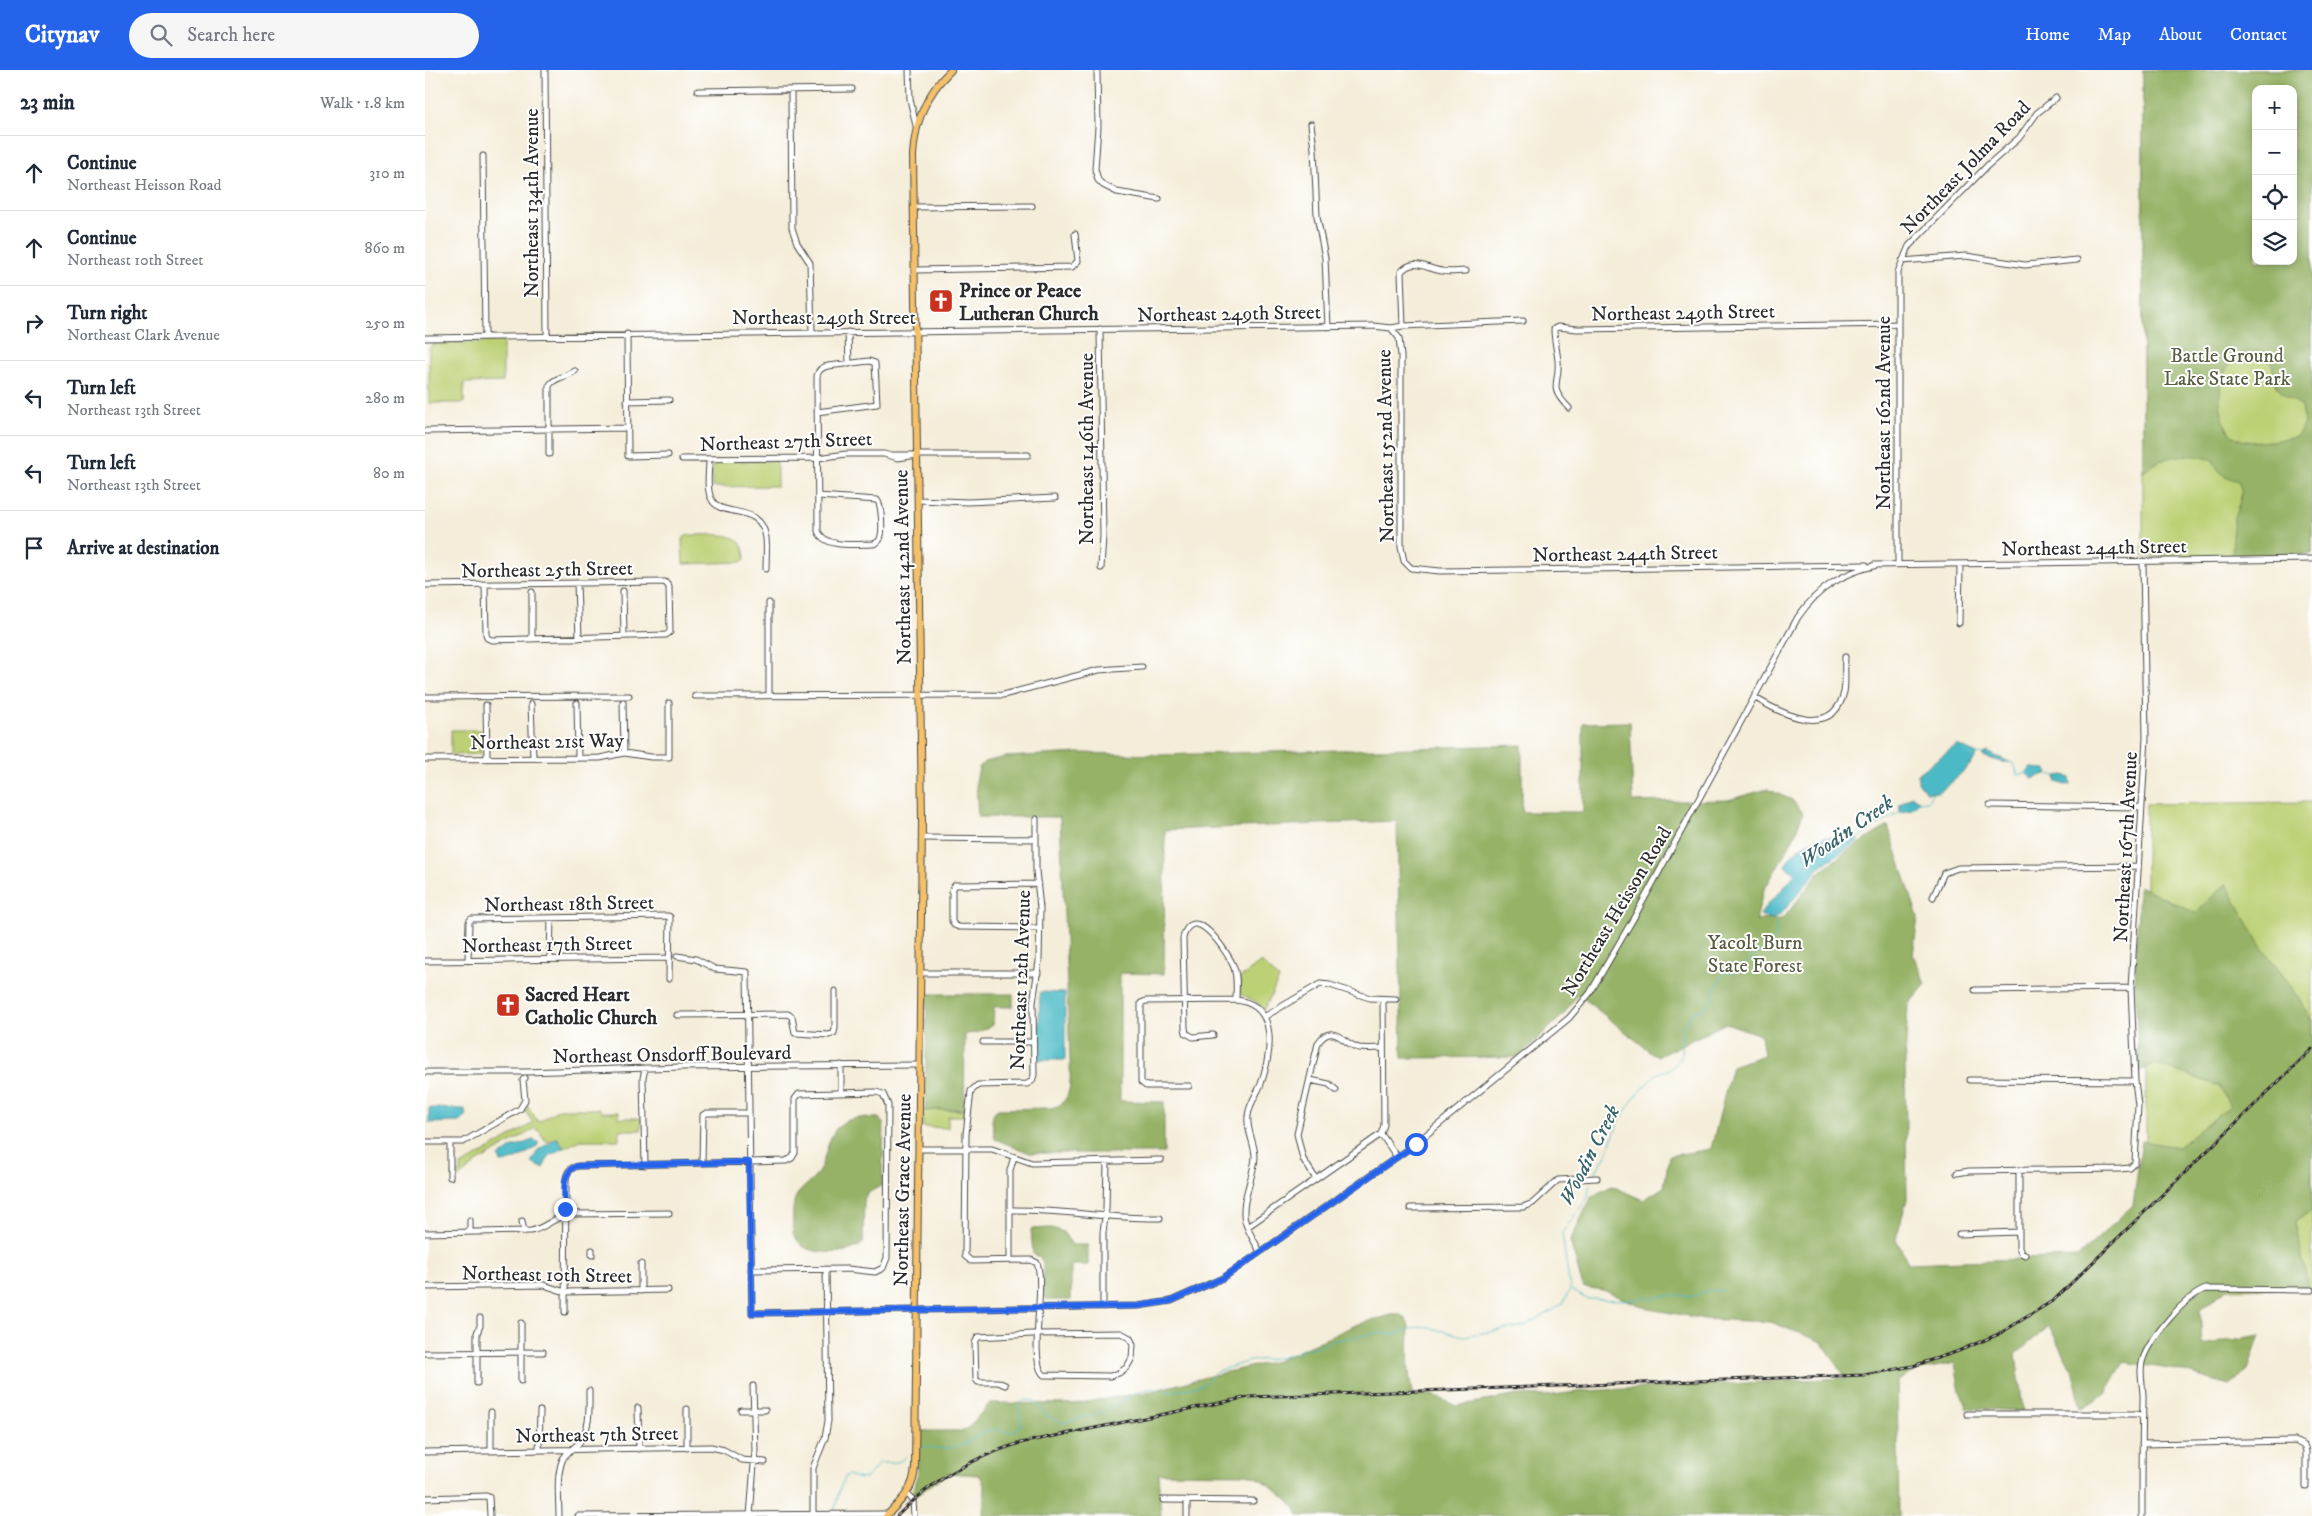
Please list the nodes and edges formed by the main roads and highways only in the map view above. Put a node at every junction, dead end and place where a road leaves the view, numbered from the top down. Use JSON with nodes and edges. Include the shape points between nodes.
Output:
{"nodes":[{"id":1,"x":951,"y":70,"type":"edge"},
{"id":2,"x":920,"y":1065,"type":"joint"},
{"id":3,"x":887,"y":1515,"type":"edge"}],
"edges":[{"from":1,"to":2,"type":"main road","name":"Northeast 142nd Avenue","via":[[933,90],[921,113],[913,155],[920,695]]},
{"from":2,"to":3,"type":"main road","name":"Northeast Grace Avenue","via":[[915,1473],[907,1494]]}]}
